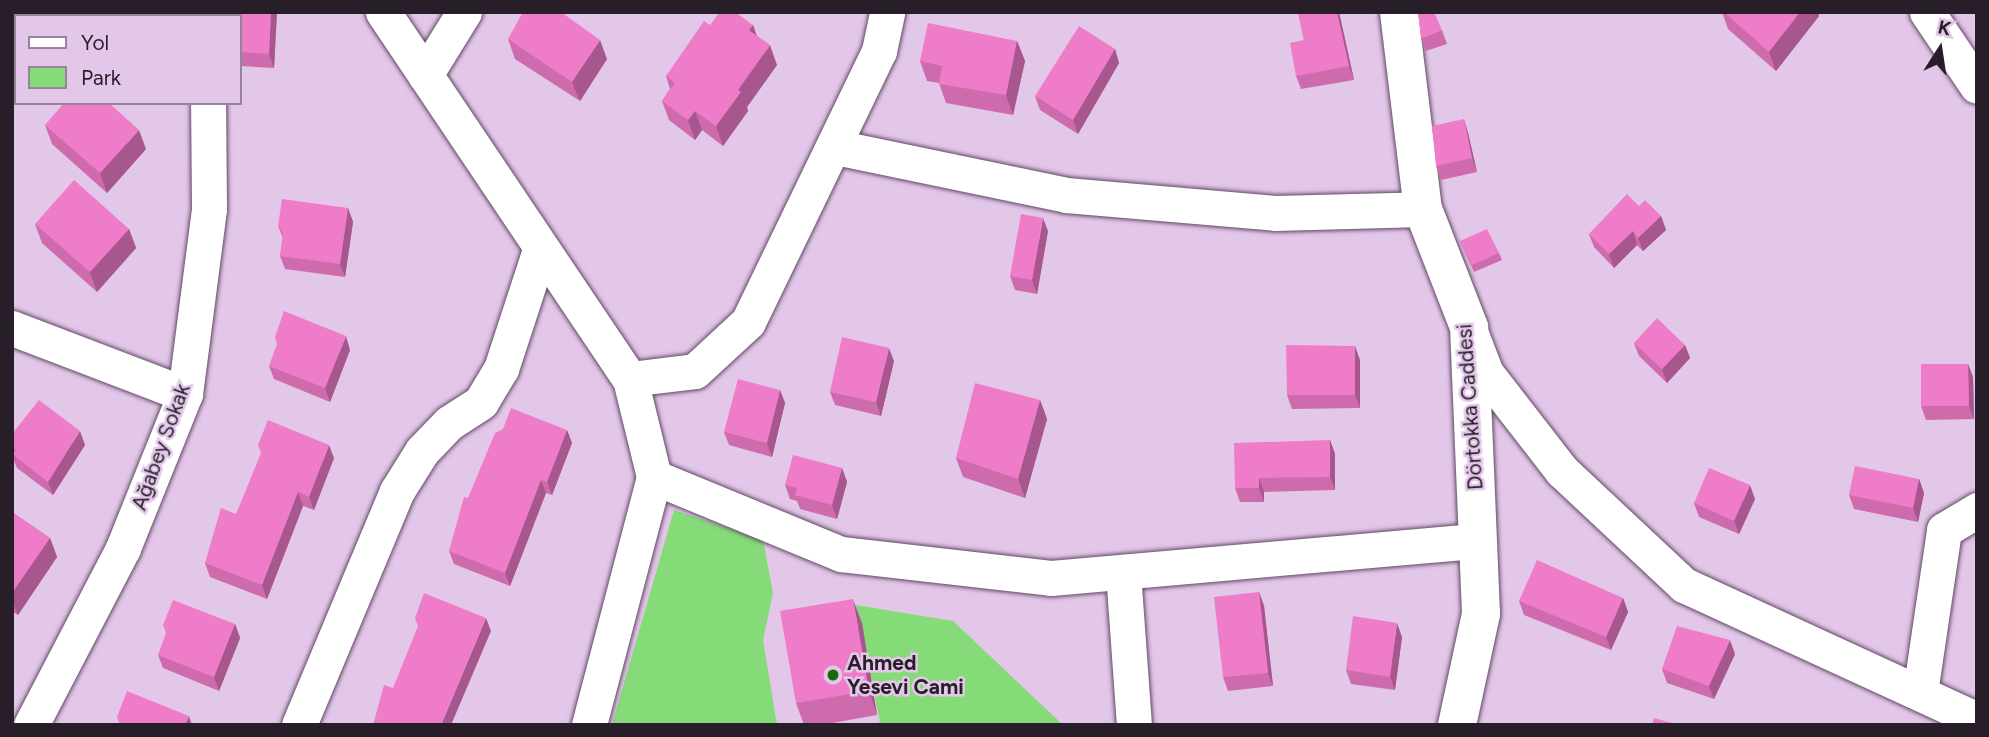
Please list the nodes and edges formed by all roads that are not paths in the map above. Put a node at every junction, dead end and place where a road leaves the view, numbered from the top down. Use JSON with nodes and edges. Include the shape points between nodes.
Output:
{"nodes":[{"id":1,"x":383,"y":12,"type":"edge"},
{"id":2,"x":464,"y":12,"type":"edge"},
{"id":3,"x":887,"y":12,"type":"edge"},
{"id":4,"x":1399,"y":12,"type":"edge"},
{"id":5,"x":1927,"y":12,"type":"edge"},
{"id":6,"x":425,"y":75,"type":"junction"},
{"id":7,"x":1977,"y":86,"type":"edge"},
{"id":8,"x":208,"y":105,"type":"edge"},
{"id":9,"x":835,"y":147,"type":"junction"},
{"id":10,"x":1423,"y":209,"type":"junction"},
{"id":11,"x":540,"y":250,"type":"junction"},
{"id":12,"x":1469,"y":327,"type":"junction"},
{"id":13,"x":12,"y":328,"type":"edge"},
{"id":14,"x":630,"y":379,"type":"junction"},
{"id":15,"x":185,"y":394,"type":"junction"},
{"id":16,"x":654,"y":477,"type":"junction"},
{"id":17,"x":1977,"y":510,"type":"edge"},
{"id":18,"x":1478,"y":541,"type":"junction"},
{"id":19,"x":1123,"y":572,"type":"junction"},
{"id":20,"x":1920,"y":693,"type":"junction"},
{"id":21,"x":1977,"y":720,"type":"edge"},
{"id":22,"x":31,"y":725,"type":"edge"},
{"id":23,"x":299,"y":725,"type":"edge"},
{"id":24,"x":589,"y":725,"type":"edge"},
{"id":25,"x":1134,"y":725,"type":"edge"},
{"id":26,"x":1457,"y":725,"type":"edge"}],
"edges":[{"from":1,"to":6,"type":"street"},
{"from":2,"to":6,"type":"street"},
{"from":3,"to":9,"type":"street","via":[[879,51]]},
{"from":4,"to":10,"type":"street","name":"Dörtokka Caddesi"},
{"from":5,"to":7,"type":"street"},
{"from":6,"to":11,"type":"street"},
{"from":8,"to":15,"type":"street","name":"Ağabey Sokak","via":[[209,209]]},
{"from":9,"to":10,"type":"street","via":[[1066,195],[1275,212]]},
{"from":9,"to":14,"type":"street","via":[[748,322],[695,370]]},
{"from":10,"to":12,"type":"street","name":"Dörtokka Caddesi"},
{"from":11,"to":14,"type":"street"},
{"from":11,"to":23,"type":"street","via":[[501,369],[481,402],[449,423],[422,451],[397,491]]},
{"from":12,"to":18,"type":"street","name":"Dörtokka Caddesi"},
{"from":12,"to":20,"type":"street","via":[[1486,373],[1562,471],[1684,585]]},
{"from":13,"to":15,"type":"street"},
{"from":14,"to":16,"type":"street"},
{"from":15,"to":22,"type":"street","name":"Ağabey Sokak","via":[[123,548]]},
{"from":16,"to":19,"type":"street","via":[[841,554],[1051,578]]},
{"from":16,"to":24,"type":"street"},
{"from":17,"to":20,"type":"street","via":[[1944,530]]},
{"from":18,"to":19,"type":"street"},
{"from":18,"to":26,"type":"street","name":"Dörtokka Caddesi","via":[[1480,614]]},
{"from":19,"to":25,"type":"street"},
{"from":20,"to":21,"type":"street"}]}
